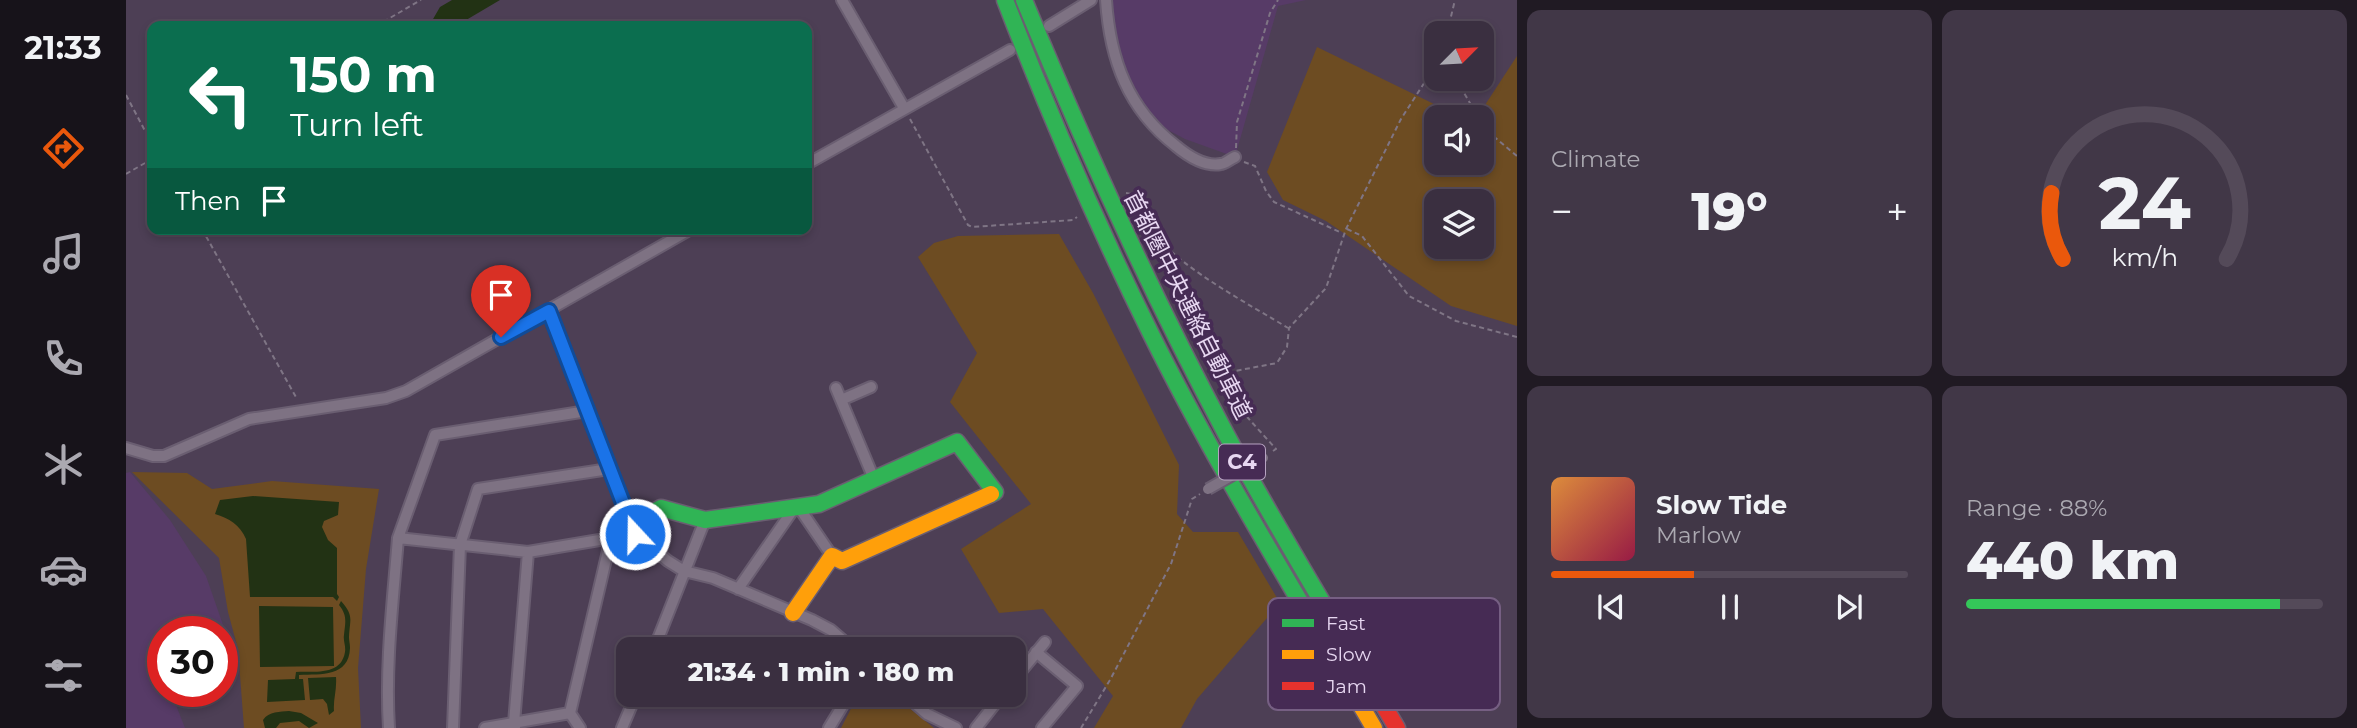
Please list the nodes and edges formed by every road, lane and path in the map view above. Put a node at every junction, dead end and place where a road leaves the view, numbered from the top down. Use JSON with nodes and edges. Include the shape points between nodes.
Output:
{"nodes":[{"id":1,"x":421,"y":0,"type":"edge"},
{"id":2,"x":842,"y":0,"type":"edge"},
{"id":3,"x":1005,"y":0,"type":"edge"},
{"id":4,"x":1024,"y":0,"type":"edge"},
{"id":5,"x":1090,"y":0,"type":"edge"},
{"id":6,"x":1106,"y":0,"type":"edge"},
{"id":7,"x":1278,"y":0,"type":"edge"},
{"id":8,"x":1455,"y":0,"type":"edge"},
{"id":9,"x":385,"y":21,"type":"edge"},
{"id":10,"x":1450,"y":21,"type":"edge"},
{"id":11,"x":1049,"y":26,"type":"dead end"},
{"id":12,"x":1010,"y":50,"type":"dead end"},
{"id":13,"x":1424,"y":83,"type":"edge"},
{"id":14,"x":126,"y":95,"type":"edge"},
{"id":15,"x":904,"y":108,"type":"junction"},
{"id":16,"x":147,"y":135,"type":"edge"},
{"id":17,"x":1494,"y":137,"type":"edge"},
{"id":18,"x":1517,"y":156,"type":"edge"},
{"id":19,"x":1235,"y":157,"type":"junction"},
{"id":20,"x":812,"y":161,"type":"edge"},
{"id":21,"x":147,"y":162,"type":"edge"},
{"id":22,"x":126,"y":174,"type":"edge"},
{"id":23,"x":1126,"y":193,"type":"dead end"},
{"id":24,"x":1082,"y":215,"type":"dead end"},
{"id":25,"x":1346,"y":229,"type":"junction"},
{"id":26,"x":1343,"y":234,"type":"junction"},
{"id":27,"x":205,"y":235,"type":"edge"},
{"id":28,"x":681,"y":235,"type":"edge"},
{"id":29,"x":549,"y":311,"type":"junction"},
{"id":30,"x":1289,"y":328,"type":"junction"},
{"id":31,"x":1517,"y":337,"type":"edge"},
{"id":32,"x":871,"y":387,"type":"dead end"},
{"id":33,"x":836,"y":388,"type":"dead end"},
{"id":34,"x":841,"y":400,"type":"junction"},
{"id":35,"x":303,"y":411,"type":"junction"},
{"id":36,"x":587,"y":411,"type":"junction"},
{"id":37,"x":126,"y":448,"type":"edge"},
{"id":38,"x":1263,"y":458,"type":"joint"},
{"id":39,"x":610,"y":469,"type":"junction"},
{"id":40,"x":874,"y":479,"type":"junction"},
{"id":41,"x":1208,"y":489,"type":"joint"},
{"id":42,"x":795,"y":507,"type":"junction"},
{"id":43,"x":705,"y":520,"type":"junction"},
{"id":44,"x":633,"y":529,"type":"junction"},
{"id":45,"x":398,"y":538,"type":"junction"},
{"id":46,"x":611,"y":538,"type":"junction"},
{"id":47,"x":460,"y":545,"type":"junction"},
{"id":48,"x":528,"y":552,"type":"junction"},
{"id":49,"x":831,"y":556,"type":"junction"},
{"id":50,"x":684,"y":571,"type":"junction"},
{"id":51,"x":738,"y":589,"type":"junction"},
{"id":52,"x":1298,"y":598,"type":"edge"},
{"id":53,"x":1321,"y":598,"type":"edge"},
{"id":54,"x":793,"y":613,"type":"junction"},
{"id":55,"x":659,"y":637,"type":"edge"},
{"id":56,"x":839,"y":637,"type":"edge"},
{"id":57,"x":1045,"y":642,"type":"dead end"},
{"id":58,"x":1037,"y":652,"type":"junction"},
{"id":59,"x":1026,"y":665,"type":"edge"},
{"id":60,"x":631,"y":707,"type":"edge"},
{"id":61,"x":842,"y":707,"type":"edge"},
{"id":62,"x":919,"y":707,"type":"edge"},
{"id":63,"x":993,"y":707,"type":"edge"},
{"id":64,"x":1364,"y":710,"type":"edge"},
{"id":65,"x":1386,"y":710,"type":"edge"},
{"id":66,"x":570,"y":713,"type":"junction"},
{"id":67,"x":514,"y":726,"type":"edge"},
{"id":68,"x":389,"y":728,"type":"edge"},
{"id":69,"x":453,"y":728,"type":"edge"},
{"id":70,"x":485,"y":728,"type":"edge"},
{"id":71,"x":580,"y":728,"type":"edge"},
{"id":72,"x":622,"y":728,"type":"edge"},
{"id":73,"x":829,"y":728,"type":"edge"},
{"id":74,"x":956,"y":728,"type":"edge"},
{"id":75,"x":976,"y":728,"type":"edge"},
{"id":76,"x":1042,"y":728,"type":"edge"},
{"id":77,"x":1081,"y":728,"type":"edge"},
{"id":78,"x":1374,"y":728,"type":"edge"},
{"id":79,"x":1397,"y":728,"type":"edge"}],
"edges":[{"from":1,"to":9,"type":"path"},
{"from":2,"to":15,"type":"street"},
{"from":3,"to":52,"type":"main road","name":"首都圏中央連絡自動車道","number":"C4","via":[[1088,198],[1171,372]]},
{"from":4,"to":53,"type":"main road","name":"首都圏中央連絡自動車道","number":"C4","via":[[1093,164],[1186,357]]},
{"from":5,"to":11,"type":"street"},
{"from":6,"to":19,"type":"street","via":[[1113,48],[1131,97],[1145,118],[1201,162],[1222,164]]},
{"from":7,"to":19,"type":"path","via":[[1237,122]]},
{"from":8,"to":10,"type":"path"},
{"from":12,"to":15,"type":"street"},
{"from":13,"to":25,"type":"path"},
{"from":14,"to":16,"type":"path"},
{"from":15,"to":20,"type":"street"},
{"from":15,"to":24,"type":"path","via":[[968,225]]},
{"from":17,"to":18,"type":"path"},
{"from":19,"to":26,"type":"path","via":[[1255,166],[1275,202]]},
{"from":21,"to":22,"type":"path"},
{"from":23,"to":30,"type":"path","via":[[1141,200],[1159,238],[1181,259]]},
{"from":25,"to":26,"type":"path"},
{"from":25,"to":31,"type":"path","via":[[1362,236],[1409,296],[1456,321]]},
{"from":26,"to":30,"type":"path","via":[[1326,288]]},
{"from":27,"to":35,"type":"path"},
{"from":28,"to":29,"type":"street"},
{"from":29,"to":35,"type":"street","via":[[406,391]]},
{"from":29,"to":36,"type":"street"},
{"from":30,"to":38,"type":"path","via":[[1287,347],[1277,363],[1236,371],[1229,397],[1276,449]]},
{"from":32,"to":34,"type":"street"},
{"from":33,"to":34,"type":"street"},
{"from":34,"to":40,"type":"street"},
{"from":35,"to":37,"type":"street","via":[[249,419],[164,456]]},
{"from":36,"to":39,"type":"street"},
{"from":36,"to":45,"type":"street","via":[[435,435]]},
{"from":38,"to":41,"type":"street","bridge":true},
{"from":39,"to":44,"type":"street"},
{"from":39,"to":47,"type":"street","via":[[478,489]]},
{"from":40,"to":42,"type":"main road","via":[[819,504]]},
{"from":40,"to":49,"type":"main road","via":[[957,442],[995,492],[842,561]]},
{"from":41,"to":77,"type":"path","via":[[1192,499],[1171,564]]},
{"from":42,"to":43,"type":"main road"},
{"from":42,"to":49,"type":"street"},
{"from":42,"to":51,"type":"street"},
{"from":43,"to":44,"type":"main road","via":[[661,508]]},
{"from":43,"to":50,"type":"street"},
{"from":44,"to":46,"type":"street"},
{"from":44,"to":50,"type":"street"},
{"from":45,"to":47,"type":"street"},
{"from":45,"to":68,"type":"street","via":[[390,631]]},
{"from":46,"to":48,"type":"street"},
{"from":46,"to":66,"type":"street"},
{"from":47,"to":48,"type":"street"},
{"from":47,"to":69,"type":"street"},
{"from":48,"to":67,"type":"street"},
{"from":49,"to":54,"type":"main road"},
{"from":50,"to":51,"type":"street"},
{"from":50,"to":55,"type":"street"},
{"from":51,"to":54,"type":"street"},
{"from":54,"to":56,"type":"street"},
{"from":57,"to":58,"type":"street"},
{"from":58,"to":59,"type":"street"},
{"from":58,"to":76,"type":"street","via":[[1077,686]]},
{"from":60,"to":72,"type":"street"},
{"from":61,"to":73,"type":"street"},
{"from":62,"to":74,"type":"street"},
{"from":63,"to":75,"type":"street"},
{"from":64,"to":78,"type":"main road","name":"首都圏中央連絡自動車道","number":"C4"},
{"from":65,"to":79,"type":"main road","name":"首都圏中央連絡自動車道","number":"C4"},
{"from":66,"to":67,"type":"street"},
{"from":66,"to":71,"type":"street"},
{"from":67,"to":70,"type":"street"}]}
